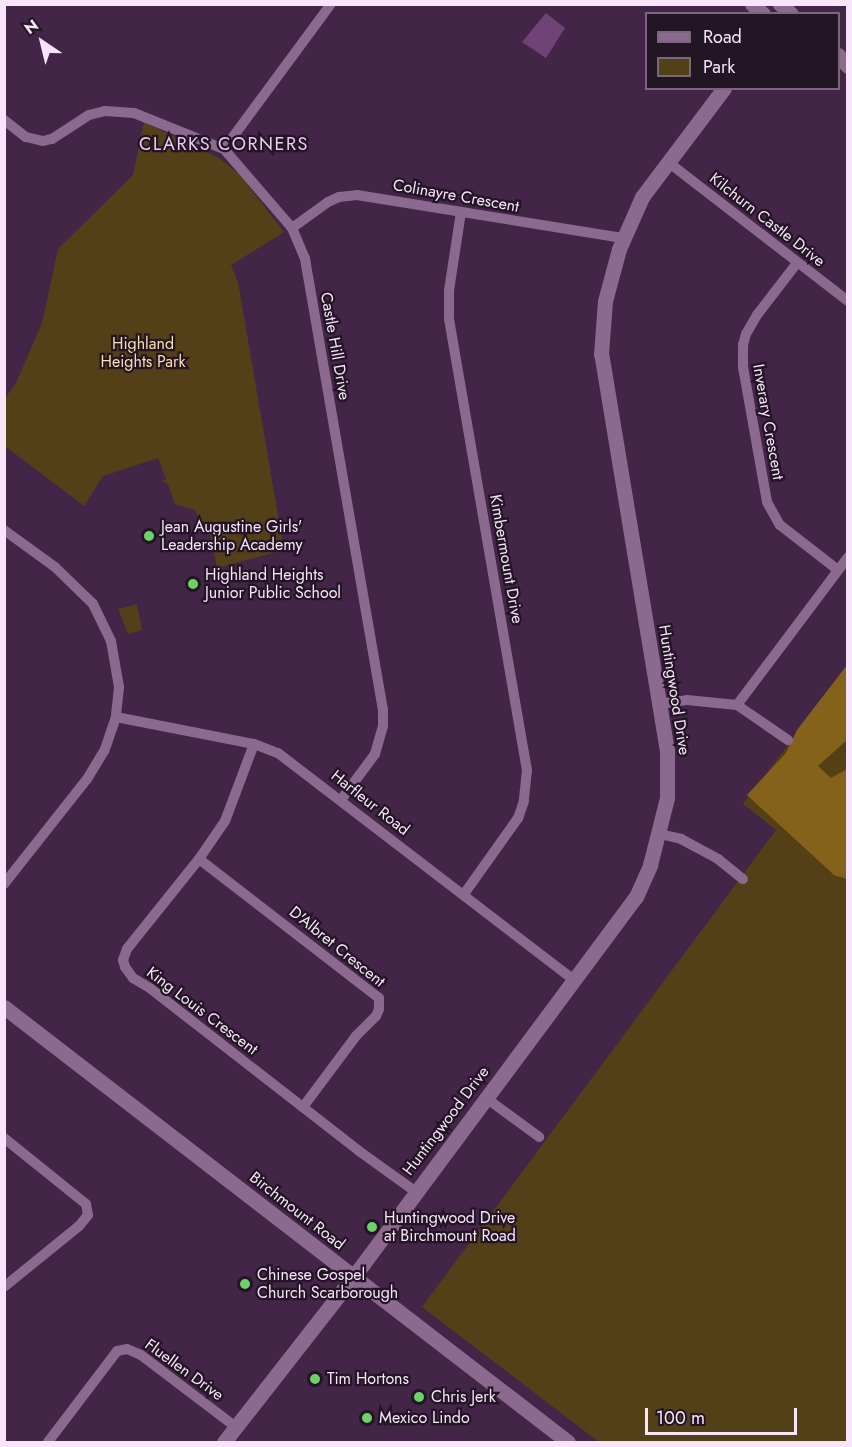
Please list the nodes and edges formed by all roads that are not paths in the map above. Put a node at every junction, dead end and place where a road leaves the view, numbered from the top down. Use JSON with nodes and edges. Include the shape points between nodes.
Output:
{"nodes":[{"id":1,"x":331,"y":4,"type":"edge"},
{"id":2,"x":722,"y":90,"type":"edge"},
{"id":3,"x":4,"y":120,"type":"edge"},
{"id":4,"x":224,"y":149,"type":"junction"},
{"id":5,"x":668,"y":162,"type":"junction"},
{"id":6,"x":461,"y":212,"type":"junction"},
{"id":7,"x":292,"y":228,"type":"junction"},
{"id":8,"x":624,"y":238,"type":"junction"},
{"id":9,"x":797,"y":263,"type":"junction"},
{"id":10,"x":848,"y":301,"type":"edge"},
{"id":11,"x":4,"y":530,"type":"edge"},
{"id":12,"x":848,"y":557,"type":"edge"},
{"id":13,"x":838,"y":570,"type":"junction"},
{"id":14,"x":659,"y":704,"type":"junction"},
{"id":15,"x":737,"y":705,"type":"junction"},
{"id":16,"x":116,"y":717,"type":"junction"},
{"id":17,"x":788,"y":740,"type":"dead end"},
{"id":18,"x":254,"y":744,"type":"junction"},
{"id":19,"x":341,"y":800,"type":"junction"},
{"id":20,"x":660,"y":834,"type":"junction"},
{"id":21,"x":200,"y":859,"type":"junction"},
{"id":22,"x":743,"y":879,"type":"dead end"},
{"id":23,"x":6,"y":880,"type":"edge"},
{"id":24,"x":464,"y":894,"type":"junction"},
{"id":25,"x":574,"y":980,"type":"junction"},
{"id":26,"x":4,"y":1007,"type":"edge"},
{"id":27,"x":486,"y":1098,"type":"junction"},
{"id":28,"x":303,"y":1107,"type":"junction"},
{"id":29,"x":539,"y":1137,"type":"dead end"},
{"id":30,"x":4,"y":1138,"type":"edge"},
{"id":31,"x":416,"y":1192,"type":"junction"},
{"id":32,"x":353,"y":1277,"type":"junction"},
{"id":33,"x":4,"y":1287,"type":"edge"},
{"id":34,"x":236,"y":1427,"type":"junction"},
{"id":35,"x":48,"y":1443,"type":"edge"},
{"id":36,"x":224,"y":1443,"type":"edge"},
{"id":37,"x":568,"y":1443,"type":"edge"}],
"edges":[{"from":1,"to":4,"type":"street"},
{"from":2,"to":5,"type":"street","name":"Huntingwood Drive"},
{"from":3,"to":4,"type":"street","name":"Castle Hill Drive","via":[[26,137],[43,141],[89,115],[120,111]]},
{"from":4,"to":7,"type":"street","name":"Castle Hill Drive"},
{"from":5,"to":8,"type":"street","name":"Huntingwood Drive","via":[[642,197]]},
{"from":5,"to":9,"type":"street","name":"Kilchurn Castle Drive"},
{"from":6,"to":7,"type":"street","name":"Colinayre Crescent","via":[[357,195],[328,202]]},
{"from":6,"to":8,"type":"street","name":"Colinayre Crescent"},
{"from":6,"to":24,"type":"street","name":"Kimbermount Drive","via":[[449,290],[449,320],[527,770],[518,818]]},
{"from":7,"to":19,"type":"street","name":"Castle Hill Drive","via":[[306,267],[383,709],[375,754]]},
{"from":8,"to":14,"type":"street","name":"Huntingwood Drive","via":[[605,301],[601,354]]},
{"from":9,"to":10,"type":"street","name":"Kilchurn Castle Drive"},
{"from":9,"to":13,"type":"street","name":"Inverary Crescent","via":[[746,334],[743,367],[767,502],[780,525]]},
{"from":11,"to":16,"type":"street","via":[[75,584],[97,611],[117,664]]},
{"from":12,"to":13,"type":"street"},
{"from":13,"to":15,"type":"street"},
{"from":14,"to":15,"type":"street","via":[[687,700]]},
{"from":14,"to":20,"type":"street","name":"Huntingwood Drive","via":[[667,751],[667,798]]},
{"from":15,"to":17,"type":"street"},
{"from":16,"to":18,"type":"street","name":"Harfleur Road"},
{"from":16,"to":23,"type":"street","via":[[104,751],[87,779]]},
{"from":18,"to":19,"type":"street","name":"Harfleur Road","via":[[289,760]]},
{"from":18,"to":21,"type":"street","name":"King Louis Crescent","via":[[225,821]]},
{"from":19,"to":24,"type":"street","name":"Harfleur Road"},
{"from":20,"to":22,"type":"street","via":[[681,839],[718,859]]},
{"from":20,"to":25,"type":"street","name":"Huntingwood Drive","via":[[636,897]]},
{"from":21,"to":28,"type":"street","name":"D'Albret Crescent","via":[[379,998],[376,1016],[356,1036]]},
{"from":21,"to":28,"type":"street","name":"King Louis Crescent","via":[[127,949],[123,960],[126,971]]},
{"from":24,"to":25,"type":"street","name":"Harfleur Road"},
{"from":25,"to":27,"type":"street","name":"Huntingwood Drive"},
{"from":26,"to":32,"type":"street","name":"Birchmount Road"},
{"from":27,"to":29,"type":"street"},
{"from":27,"to":31,"type":"street","name":"Huntingwood Drive"},
{"from":28,"to":31,"type":"street","name":"King Louis Crescent"},
{"from":30,"to":33,"type":"street","via":[[86,1204],[88,1215]]},
{"from":31,"to":32,"type":"street","name":"Huntingwood Drive"},
{"from":32,"to":34,"type":"street","name":"Huntingwood Drive"},
{"from":32,"to":37,"type":"street","name":"Birchmount Road"},
{"from":34,"to":35,"type":"street","name":"Fluellen Drive","via":[[141,1355],[127,1349],[117,1352]]},
{"from":34,"to":36,"type":"street","name":"Huntingwood Drive"}]}
